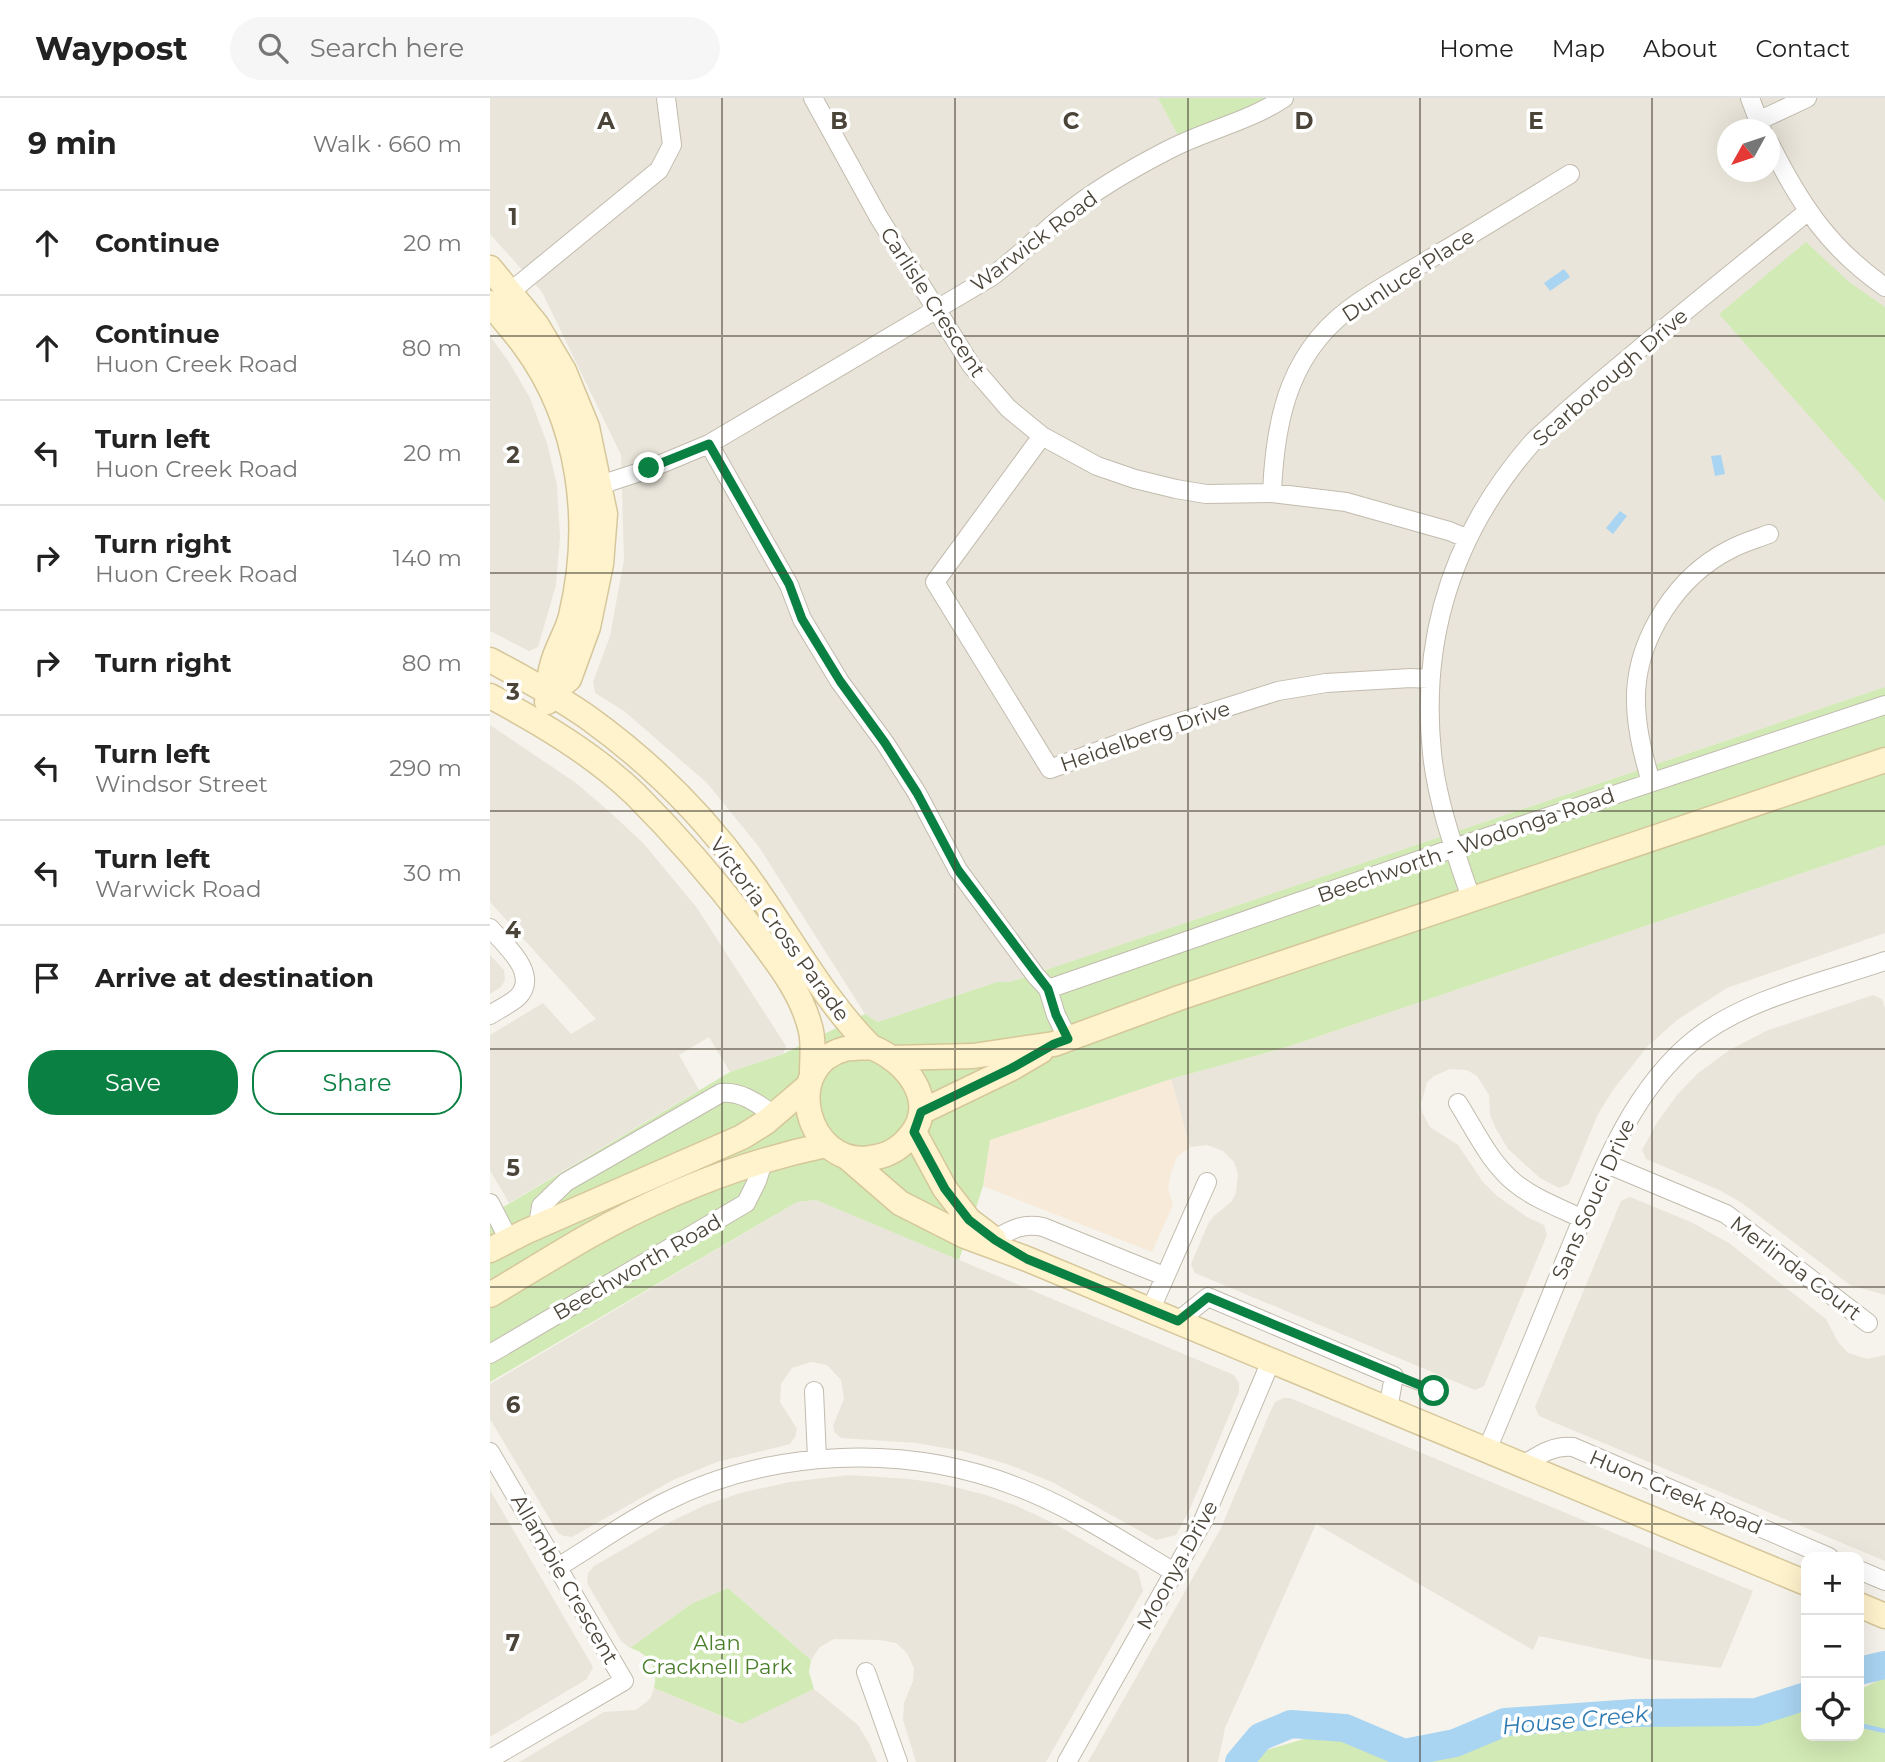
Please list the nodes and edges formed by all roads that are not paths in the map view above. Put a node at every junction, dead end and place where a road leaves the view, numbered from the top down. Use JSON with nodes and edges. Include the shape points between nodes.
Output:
{"nodes":[{"id":1,"x":666,"y":98,"type":"edge"},
{"id":2,"x":813,"y":98,"type":"edge"},
{"id":3,"x":1284,"y":98,"type":"edge"},
{"id":4,"x":1750,"y":98,"type":"edge"},
{"id":5,"x":1807,"y":98,"type":"edge"},
{"id":6,"x":1758,"y":119,"type":"edge"},
{"id":7,"x":1770,"y":119,"type":"edge"},
{"id":8,"x":1780,"y":164,"type":"edge"},
{"id":9,"x":1570,"y":174,"type":"dead end"},
{"id":10,"x":1807,"y":212,"type":"junction"},
{"id":11,"x":490,"y":268,"type":"edge"},
{"id":12,"x":1885,"y":287,"type":"edge"},
{"id":13,"x":500,"y":298,"type":"edge"},
{"id":14,"x":935,"y":310,"type":"junction"},
{"id":15,"x":1042,"y":436,"type":"junction"},
{"id":16,"x":709,"y":444,"type":"junction"},
{"id":17,"x":590,"y":485,"type":"junction"},
{"id":18,"x":1272,"y":493,"type":"junction"},
{"id":19,"x":1769,"y":534,"type":"dead end"},
{"id":20,"x":1466,"y":538,"type":"junction"},
{"id":21,"x":490,"y":660,"type":"edge"},
{"id":22,"x":1429,"y":679,"type":"junction"},
{"id":23,"x":550,"y":694,"type":"junction"},
{"id":24,"x":490,"y":696,"type":"edge"},
{"id":25,"x":1885,"y":705,"type":"edge"},
{"id":26,"x":540,"y":723,"type":"junction"},
{"id":27,"x":1885,"y":760,"type":"edge"},
{"id":28,"x":1651,"y":782,"type":"junction"},
{"id":29,"x":1454,"y":848,"type":"junction"},
{"id":30,"x":1472,"y":901,"type":"junction"},
{"id":31,"x":490,"y":928,"type":"edge"},
{"id":32,"x":1885,"y":961,"type":"edge"},
{"id":33,"x":1048,"y":989,"type":"junction"},
{"id":34,"x":490,"y":1015,"type":"edge"},
{"id":35,"x":1061,"y":1041,"type":"junction"},
{"id":36,"x":881,"y":1052,"type":"junction"},
{"id":37,"x":810,"y":1080,"type":"junction"},
{"id":38,"x":1458,"y":1103,"type":"dead end"},
{"id":39,"x":774,"y":1115,"type":"junction"},
{"id":40,"x":917,"y":1122,"type":"junction"},
{"id":41,"x":826,"y":1144,"type":"junction"},
{"id":42,"x":848,"y":1158,"type":"junction"},
{"id":43,"x":763,"y":1162,"type":"junction"},
{"id":44,"x":1607,"y":1164,"type":"junction"},
{"id":45,"x":1207,"y":1182,"type":"dead end"},
{"id":46,"x":490,"y":1203,"type":"edge"},
{"id":47,"x":1583,"y":1219,"type":"junction"},
{"id":48,"x":538,"y":1226,"type":"junction"},
{"id":49,"x":995,"y":1240,"type":"junction"},
{"id":50,"x":500,"y":1245,"type":"edge"},
{"id":51,"x":1027,"y":1259,"type":"junction"},
{"id":52,"x":1164,"y":1276,"type":"junction"},
{"id":53,"x":490,"y":1295,"type":"edge"},
{"id":54,"x":1150,"y":1311,"type":"junction"},
{"id":55,"x":1178,"y":1321,"type":"junction"},
{"id":56,"x":1868,"y":1323,"type":"dead end"},
{"id":57,"x":490,"y":1354,"type":"edge"},
{"id":58,"x":1271,"y":1361,"type":"junction"},
{"id":59,"x":1394,"y":1377,"type":"junction"},
{"id":60,"x":814,"y":1391,"type":"dead end"},
{"id":61,"x":1434,"y":1391,"type":"dead end"},
{"id":62,"x":1388,"y":1409,"type":"junction"},
{"id":63,"x":1487,"y":1450,"type":"junction"},
{"id":64,"x":490,"y":1452,"type":"edge"},
{"id":65,"x":817,"y":1458,"type":"junction"},
{"id":66,"x":1523,"y":1465,"type":"junction"},
{"id":67,"x":1817,"y":1552,"type":"edge"},
{"id":68,"x":558,"y":1567,"type":"junction"},
{"id":69,"x":1174,"y":1572,"type":"junction"},
{"id":70,"x":1864,"y":1572,"type":"edge"},
{"id":71,"x":1801,"y":1581,"type":"edge"},
{"id":72,"x":1885,"y":1581,"type":"edge"},
{"id":73,"x":866,"y":1672,"type":"dead end"},
{"id":74,"x":490,"y":1759,"type":"edge"},
{"id":75,"x":898,"y":1762,"type":"edge"},
{"id":76,"x":1067,"y":1762,"type":"edge"}],
"edges":[{"from":1,"to":13,"type":"street","via":[[672,145],[659,170]]},
{"from":2,"to":14,"type":"street","name":"Carlisle Crescent"},
{"from":3,"to":14,"type":"street","name":"Warwick Road","via":[[1168,150],[1099,191],[1015,260]]},
{"from":4,"to":6,"type":"street"},
{"from":5,"to":7,"type":"street"},
{"from":8,"to":10,"type":"street"},
{"from":9,"to":18,"type":"street","name":"Dunluce Place","via":[[1359,302],[1317,339],[1295,373],[1283,404]]},
{"from":10,"to":12,"type":"street","via":[[1846,258]]},
{"from":10,"to":20,"type":"street","name":"Scarborough Drive","via":[[1532,443]]},
{"from":11,"to":13,"type":"main road"},
{"from":13,"to":17,"type":"main road","via":[[561,411],[574,456]]},
{"from":14,"to":15,"type":"street","name":"Carlisle Crescent","via":[[988,386]]},
{"from":14,"to":16,"type":"street","name":"Warwick Road"},
{"from":15,"to":18,"type":"street","name":"Carlisle Crescent","via":[[1097,466],[1146,482],[1206,494]]},
{"from":15,"to":22,"type":"street","name":"Heidelberg Drive","via":[[934,582],[1050,769],[1278,691],[1326,683]]},
{"from":16,"to":17,"type":"street","name":"Warwick Road","via":[[628,477]]},
{"from":16,"to":33,"type":"street","via":[[840,681],[917,793],[958,870]]},
{"from":17,"to":23,"type":"main road","via":[[571,618],[551,667]]},
{"from":18,"to":20,"type":"street","name":"Carlisle Crescent","via":[[1346,502]]},
{"from":19,"to":28,"type":"street","via":[[1728,550],[1686,582],[1653,629],[1638,671],[1636,693],[1639,735]]},
{"from":20,"to":22,"type":"street","name":"Scarborough Drive","via":[[1447,589]]},
{"from":21,"to":23,"type":"main road","name":"Victoria Cross Parade"},
{"from":22,"to":29,"type":"street","name":"Scarborough Drive","via":[[1432,755]]},
{"from":23,"to":26,"type":"main road"},
{"from":23,"to":36,"type":"main road","name":"Victoria Cross Parade","via":[[590,719],[683,800],[743,871],[845,1019]]},
{"from":24,"to":26,"type":"main road","name":"Victoria Cross Parade"},
{"from":25,"to":28,"type":"street","name":"Beechworth - Wodonga Road"},
{"from":26,"to":37,"type":"main road","name":"Victoria Cross Parade","via":[[634,794],[725,894],[783,970],[811,1031]]},
{"from":27,"to":30,"type":"main road"},
{"from":28,"to":29,"type":"street","name":"Beechworth - Wodonga Road"},
{"from":29,"to":30,"type":"street","name":"Scarborough Drive"},
{"from":29,"to":33,"type":"street","name":"Beechworth - Wodonga Road"},
{"from":30,"to":35,"type":"main road"},
{"from":31,"to":34,"type":"street","via":[[515,956],[526,977],[520,995]]},
{"from":32,"to":44,"type":"street","name":"Sans Souci Drive","via":[[1764,1001],[1694,1039],[1640,1097]]},
{"from":33,"to":35,"type":"street"},
{"from":35,"to":36,"type":"main road","via":[[973,1056]]},
{"from":35,"to":40,"type":"main road"},
{"from":36,"to":37,"type":"main road","via":[[846,1049],[832,1054]]},
{"from":36,"to":40,"type":"main road","via":[[914,1081],[920,1096]]},
{"from":37,"to":39,"type":"main road"},
{"from":37,"to":41,"type":"main road","via":[[807,1101],[811,1120]]},
{"from":38,"to":47,"type":"street","via":[[1494,1161],[1513,1182]]},
{"from":39,"to":48,"type":"main road","via":[[724,1146]]},
{"from":39,"to":48,"type":"street","via":[[750,1099],[721,1093],[566,1182],[541,1206]]},
{"from":40,"to":42,"type":"main road","via":[[902,1146],[886,1156]]},
{"from":40,"to":49,"type":"main road","name":"Huon Creek Road","via":[[945,1189],[969,1220]]},
{"from":41,"to":42,"type":"main road"},
{"from":41,"to":43,"type":"main road","name":"Beechworth Road"},
{"from":42,"to":51,"type":"main road","name":"Huon Creek Road","via":[[900,1203],[965,1236]]},
{"from":43,"to":53,"type":"main road","name":"Beechworth Road","via":[[705,1181],[638,1212]]},
{"from":43,"to":57,"type":"street","name":"Beechworth Road","via":[[746,1203]]},
{"from":44,"to":47,"type":"street","name":"Sans Souci Drive"},
{"from":44,"to":56,"type":"street","name":"Merlinda Court","via":[[1726,1214]]},
{"from":45,"to":52,"type":"street"},
{"from":46,"to":50,"type":"street"},
{"from":47,"to":63,"type":"street","name":"Sans Souci Drive"},
{"from":48,"to":50,"type":"main road"},
{"from":49,"to":51,"type":"main road","name":"Huon Creek Road"},
{"from":49,"to":52,"type":"street","via":[[1014,1227],[1029,1224]]},
{"from":51,"to":54,"type":"main road","name":"Huon Creek Road"},
{"from":52,"to":54,"type":"street"},
{"from":54,"to":55,"type":"main road","name":"Huon Creek Road"},
{"from":55,"to":58,"type":"main road","name":"Huon Creek Road"},
{"from":55,"to":59,"type":"street","via":[[1208,1297]]},
{"from":58,"to":62,"type":"main road","name":"Huon Creek Road"},
{"from":58,"to":69,"type":"street","name":"Moonya Drive","via":[[1203,1521]]},
{"from":59,"to":61,"type":"lane"},
{"from":59,"to":62,"type":"street"},
{"from":60,"to":65,"type":"street"},
{"from":62,"to":63,"type":"main road","name":"Huon Creek Road"},
{"from":63,"to":66,"type":"main road","name":"Huon Creek Road"},
{"from":64,"to":68,"type":"street","name":"Allambie Crescent"},
{"from":65,"to":68,"type":"street","via":[[749,1471],[663,1503]]},
{"from":65,"to":69,"type":"street","via":[[902,1460],[970,1470],[1062,1507]]},
{"from":66,"to":67,"type":"street","name":"Huon Creek Road","via":[[1546,1451],[1573,1447]]},
{"from":66,"to":71,"type":"main road","name":"Huon Creek Road"},
{"from":68,"to":74,"type":"street","name":"Allambie Crescent","via":[[624,1681]]},
{"from":69,"to":76,"type":"street","name":"Moonya Drive"},
{"from":70,"to":72,"type":"street"},
{"from":73,"to":75,"type":"street"}]}
